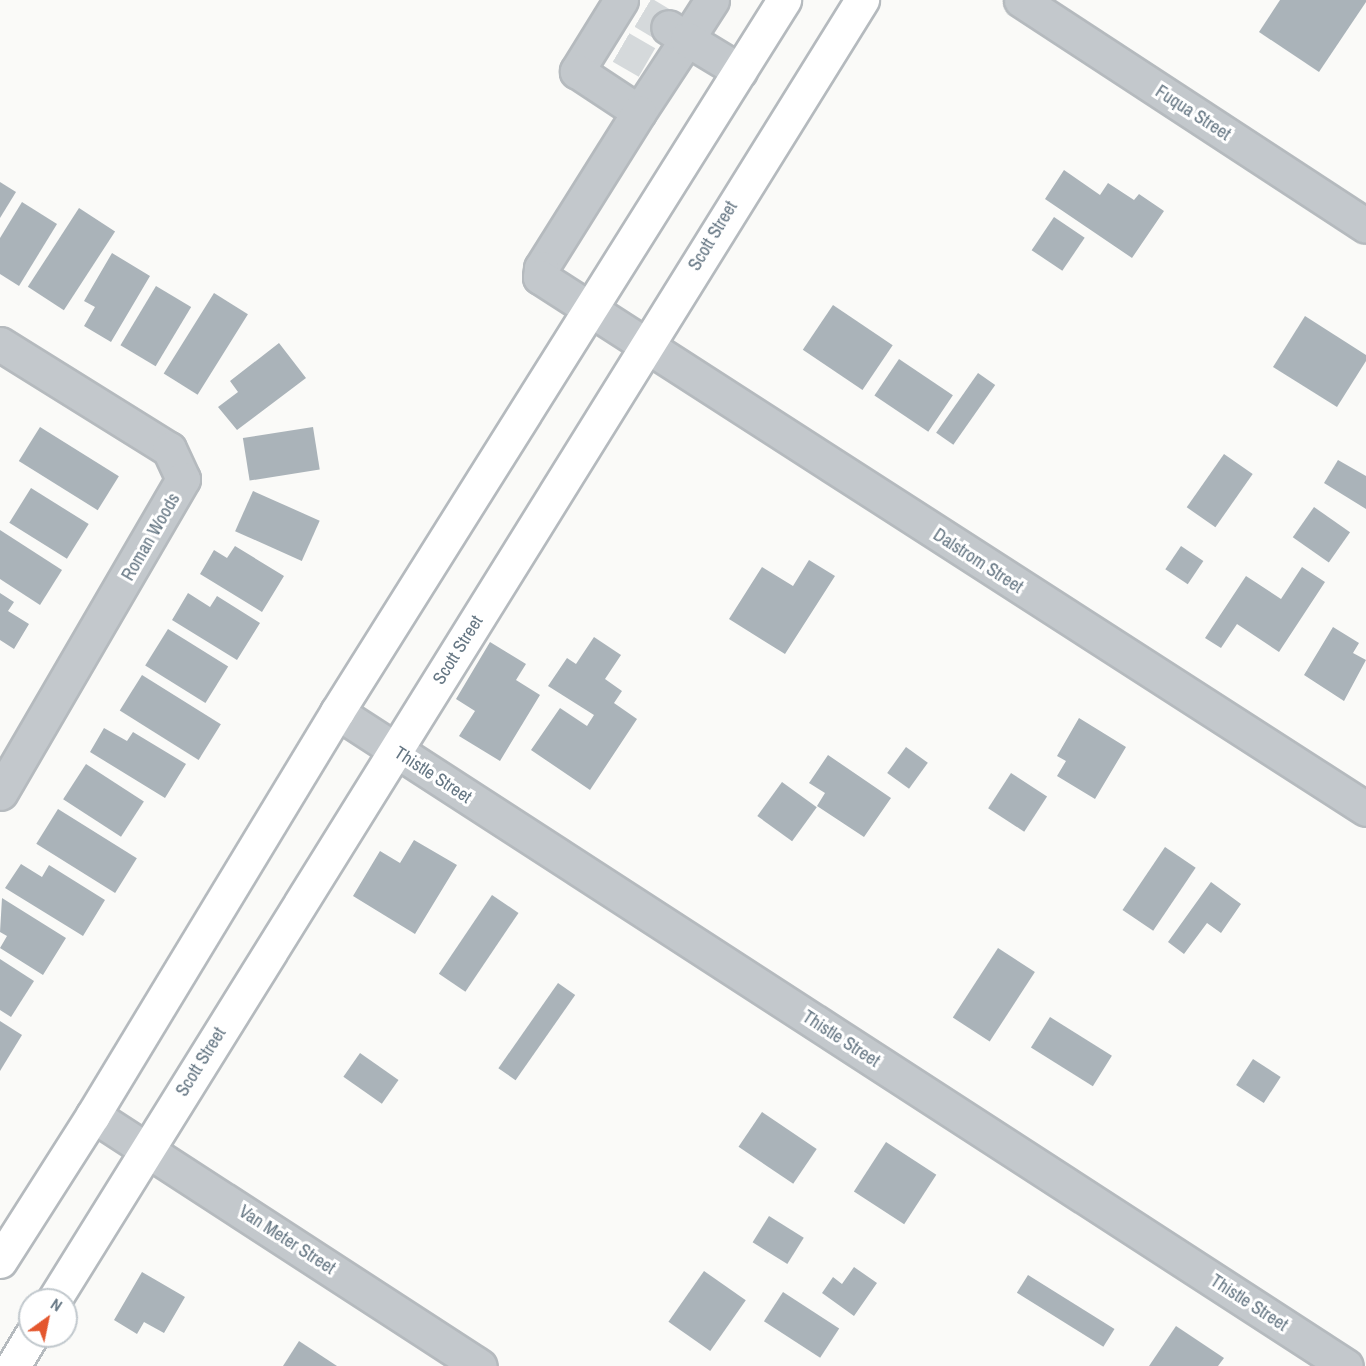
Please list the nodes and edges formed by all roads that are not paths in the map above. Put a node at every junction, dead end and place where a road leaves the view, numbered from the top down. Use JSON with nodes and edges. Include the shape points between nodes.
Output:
{"nodes":[{"id":1,"x":783,"y":0,"type":"edge"},
{"id":2,"x":862,"y":0,"type":"edge"},
{"id":3,"x":1021,"y":0,"type":"edge"},
{"id":4,"x":702,"y":3,"type":"edge"},
{"id":5,"x":649,"y":16,"type":"edge"},
{"id":6,"x":633,"y":54,"type":"junction"},
{"id":7,"x":740,"y":71,"type":"junction"},
{"id":8,"x":639,"y":112,"type":"junction"},
{"id":9,"x":1366,"y":225,"type":"edge"},
{"id":10,"x":591,"y":312,"type":"junction"},
{"id":11,"x":0,"y":344,"type":"edge"},
{"id":12,"x":646,"y":348,"type":"junction"},
{"id":13,"x":337,"y":712,"type":"junction"},
{"id":14,"x":396,"y":750,"type":"junction"},
{"id":15,"x":0,"y":793,"type":"edge"},
{"id":16,"x":1366,"y":809,"type":"edge"},
{"id":17,"x":93,"y":1115,"type":"junction"},
{"id":18,"x":147,"y":1148,"type":"junction"},
{"id":19,"x":0,"y":1261,"type":"edge"},
{"id":20,"x":61,"y":1288,"type":"edge"},
{"id":21,"x":24,"y":1348,"type":"edge"},
{"id":22,"x":13,"y":1366,"type":"edge"},
{"id":23,"x":480,"y":1366,"type":"edge"},
{"id":24,"x":1346,"y":1366,"type":"edge"}],
"edges":[{"from":1,"to":7,"type":"main road"},
{"from":2,"to":12,"type":"main road","name":"Scott Street"},
{"from":3,"to":9,"type":"street","name":"Fuqua Street"},
{"from":4,"to":5,"type":"street"},
{"from":5,"to":6,"type":"street"},
{"from":5,"to":6,"type":"street"},
{"from":5,"to":7,"type":"street"},
{"from":6,"to":8,"type":"street"},
{"from":6,"to":8,"type":"street","via":[[577,71]]},
{"from":7,"to":10,"type":"main road"},
{"from":8,"to":10,"type":"street","name":"Dalstrom Street","via":[[541,268],[540,277]]},
{"from":10,"to":12,"type":"street","name":"Dalstrom Street"},
{"from":10,"to":13,"type":"main road"},
{"from":11,"to":15,"type":"street","name":"Roman Woods","via":[[169,449],[183,478]]},
{"from":12,"to":14,"type":"main road","name":"Scott Street"},
{"from":12,"to":16,"type":"street","name":"Dalstrom Street"},
{"from":13,"to":14,"type":"street","name":"Thistle Street"},
{"from":13,"to":17,"type":"main road"},
{"from":14,"to":18,"type":"main road","name":"Scott Street"},
{"from":14,"to":24,"type":"street","name":"Thistle Street"},
{"from":17,"to":18,"type":"street","name":"Van Meter Street"},
{"from":17,"to":19,"type":"main road"},
{"from":18,"to":20,"type":"main road","name":"Scott Street"},
{"from":18,"to":23,"type":"street","name":"Van Meter Street"},
{"from":21,"to":22,"type":"main road"}]}
